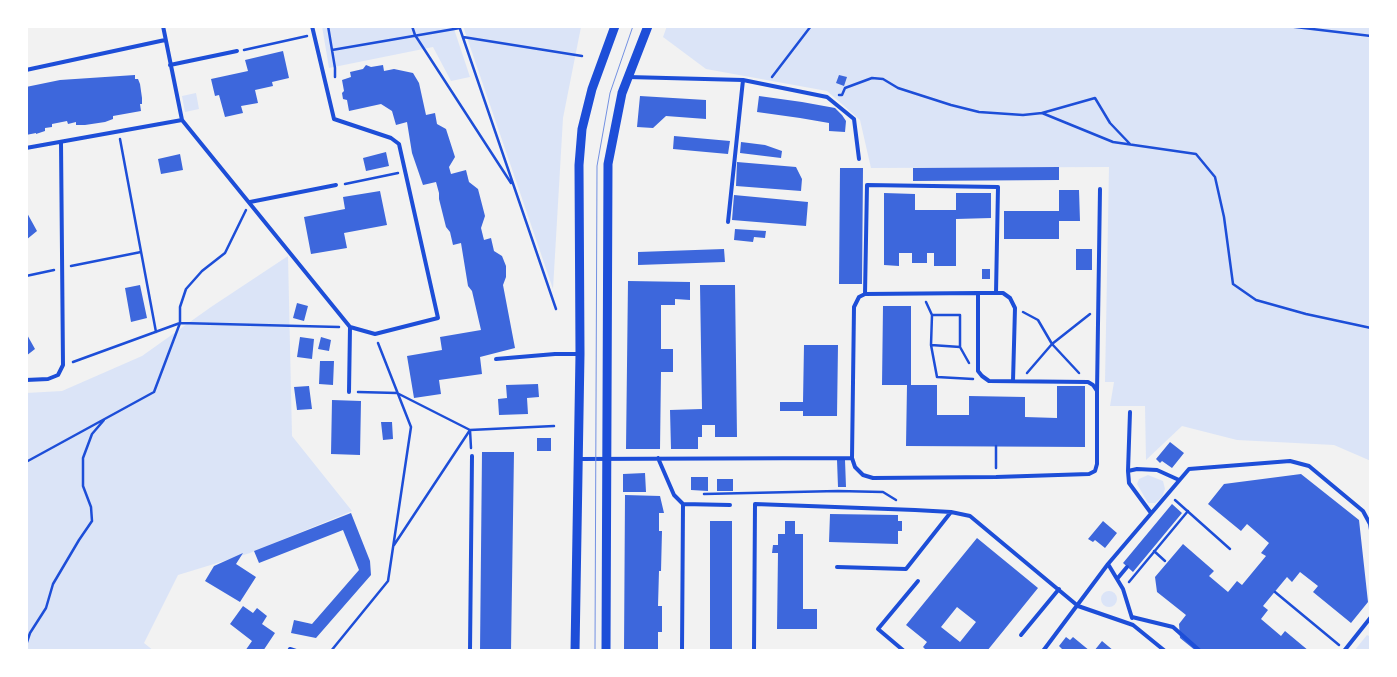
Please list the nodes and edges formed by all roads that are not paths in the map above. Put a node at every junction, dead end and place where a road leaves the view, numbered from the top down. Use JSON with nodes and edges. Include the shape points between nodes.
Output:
{"nodes":[{"id":1,"x":163,"y":26,"type":"edge"},
{"id":2,"x":312,"y":26,"type":"edge"},
{"id":3,"x":615,"y":26,"type":"edge"},
{"id":4,"x":648,"y":26,"type":"edge"},
{"id":5,"x":165,"y":40,"type":"junction"},
{"id":6,"x":238,"y":51,"type":"road end"},
{"id":7,"x":170,"y":65,"type":"junction"},
{"id":8,"x":26,"y":70,"type":"edge"},
{"id":9,"x":628,"y":77,"type":"junction"},
{"id":10,"x":743,"y":80,"type":"junction"},
{"id":11,"x":182,"y":120,"type":"junction"},
{"id":12,"x":61,"y":142,"type":"junction"},
{"id":13,"x":26,"y":148,"type":"edge"},
{"id":14,"x":859,"y":159,"type":"dead end"},
{"id":15,"x":336,"y":186,"type":"road end"},
{"id":16,"x":1100,"y":189,"type":"dead end"},
{"id":17,"x":250,"y":202,"type":"junction"},
{"id":18,"x":728,"y":222,"type":"dead end"},
{"id":19,"x":978,"y":293,"type":"junction"},
{"id":20,"x":996,"y":293,"type":"junction"},
{"id":21,"x":865,"y":294,"type":"junction"},
{"id":22,"x":350,"y":327,"type":"junction"},
{"id":23,"x":580,"y":354,"type":"junction"},
{"id":24,"x":496,"y":359,"type":"dead end"},
{"id":25,"x":26,"y":380,"type":"edge"},
{"id":26,"x":1013,"y":381,"type":"junction"},
{"id":27,"x":1097,"y":391,"type":"junction"},
{"id":28,"x":349,"y":392,"type":"road end"},
{"id":29,"x":1130,"y":412,"type":"dead end"},
{"id":30,"x":472,"y":456,"type":"road end"},
{"id":31,"x":658,"y":458,"type":"junction"},
{"id":32,"x":852,"y":458,"type":"junction"},
{"id":33,"x":578,"y":459,"type":"junction"},
{"id":34,"x":607,"y":460,"type":"junction"},
{"id":35,"x":1128,"y":471,"type":"junction"},
{"id":36,"x":1179,"y":480,"type":"junction"},
{"id":37,"x":683,"y":504,"type":"junction"},
{"id":38,"x":730,"y":505,"type":"dead end"},
{"id":39,"x":951,"y":512,"type":"junction"},
{"id":40,"x":1151,"y":513,"type":"junction"},
{"id":41,"x":1371,"y":530,"type":"edge"},
{"id":42,"x":1108,"y":564,"type":"junction"},
{"id":43,"x":836,"y":567,"type":"dead end"},
{"id":44,"x":1127,"y":567,"type":"dead end"},
{"id":45,"x":1116,"y":579,"type":"junction"},
{"id":46,"x":918,"y":582,"type":"dead end"},
{"id":47,"x":1059,"y":589,"type":"junction"},
{"id":48,"x":1078,"y":606,"type":"junction"},
{"id":49,"x":1132,"y":617,"type":"junction"},
{"id":50,"x":1371,"y":617,"type":"edge"},
{"id":51,"x":1133,"y":625,"type":"junction"},
{"id":52,"x":1021,"y":635,"type":"dead end"},
{"id":53,"x":1344,"y":650,"type":"edge"},
{"id":54,"x":289,"y":651,"type":"edge"},
{"id":55,"x":296,"y":651,"type":"edge"},
{"id":56,"x":470,"y":651,"type":"edge"},
{"id":57,"x":576,"y":651,"type":"edge"},
{"id":58,"x":606,"y":651,"type":"edge"},
{"id":59,"x":682,"y":651,"type":"edge"},
{"id":60,"x":754,"y":651,"type":"edge"},
{"id":61,"x":904,"y":651,"type":"edge"},
{"id":62,"x":1043,"y":651,"type":"edge"},
{"id":63,"x":1164,"y":651,"type":"edge"},
{"id":64,"x":1200,"y":651,"type":"edge"}],
"edges":[{"from":1,"to":5,"type":"lane"},
{"from":2,"to":22,"type":"lane","via":[[334,119],[395,140],[401,149],[438,318],[375,334]]},
{"from":3,"to":23,"type":"street","via":[[592,89],[582,129],[579,165]]},
{"from":4,"to":9,"type":"street"},
{"from":5,"to":7,"type":"lane"},
{"from":5,"to":8,"type":"lane"},
{"from":6,"to":7,"type":"lane"},
{"from":7,"to":11,"type":"lane"},
{"from":9,"to":10,"type":"lane"},
{"from":9,"to":34,"type":"street","via":[[608,164]]},
{"from":10,"to":14,"type":"lane","via":[[827,98],[854,119]]},
{"from":10,"to":18,"type":"lane"},
{"from":11,"to":12,"type":"lane"},
{"from":11,"to":17,"type":"lane"},
{"from":12,"to":13,"type":"lane"},
{"from":12,"to":25,"type":"lane","via":[[63,365],[58,375]]},
{"from":15,"to":17,"type":"lane"},
{"from":16,"to":27,"type":"lane"},
{"from":17,"to":22,"type":"lane"},
{"from":19,"to":20,"type":"lane"},
{"from":19,"to":21,"type":"lane"},
{"from":19,"to":26,"type":"lane","via":[[978,371],[988,381]]},
{"from":20,"to":21,"type":"lane","via":[[998,187],[867,185]]},
{"from":20,"to":26,"type":"lane","via":[[1010,298],[1015,308]]},
{"from":21,"to":32,"type":"lane","via":[[859,297],[854,307]]},
{"from":22,"to":28,"type":"lane"},
{"from":23,"to":24,"type":"lane"},
{"from":23,"to":33,"type":"street"},
{"from":26,"to":27,"type":"lane","via":[[1088,382]]},
{"from":27,"to":32,"type":"lane","via":[[1097,464],[1095,471],[1089,474],[873,478],[854,467]]},
{"from":29,"to":35,"type":"lane"},
{"from":30,"to":56,"type":"lane"},
{"from":31,"to":32,"type":"lane"},
{"from":31,"to":34,"type":"lane"},
{"from":31,"to":37,"type":"lane","via":[[674,495]]},
{"from":33,"to":34,"type":"lane"},
{"from":33,"to":57,"type":"street"},
{"from":34,"to":58,"type":"street"},
{"from":35,"to":36,"type":"lane","via":[[1137,468],[1157,470]]},
{"from":35,"to":40,"type":"lane","via":[[1129,483]]},
{"from":36,"to":40,"type":"lane"},
{"from":36,"to":41,"type":"lane","via":[[1189,469],[1290,461],[1309,466],[1363,511]]},
{"from":37,"to":38,"type":"lane"},
{"from":37,"to":59,"type":"lane"},
{"from":39,"to":43,"type":"lane","via":[[906,569]]},
{"from":39,"to":47,"type":"lane","via":[[970,516]]},
{"from":39,"to":60,"type":"lane","via":[[756,504]]},
{"from":40,"to":42,"type":"lane"},
{"from":42,"to":45,"type":"lane"},
{"from":42,"to":48,"type":"lane"},
{"from":44,"to":45,"type":"lane"},
{"from":45,"to":49,"type":"lane","via":[[1123,589]]},
{"from":46,"to":61,"type":"lane","via":[[878,629]]},
{"from":47,"to":48,"type":"lane"},
{"from":47,"to":52,"type":"lane"},
{"from":48,"to":51,"type":"lane"},
{"from":48,"to":62,"type":"lane"},
{"from":49,"to":51,"type":"lane"},
{"from":49,"to":64,"type":"lane","via":[[1173,627]]},
{"from":50,"to":53,"type":"lane"},
{"from":51,"to":63,"type":"lane"},
{"from":54,"to":55,"type":"lane"}]}
